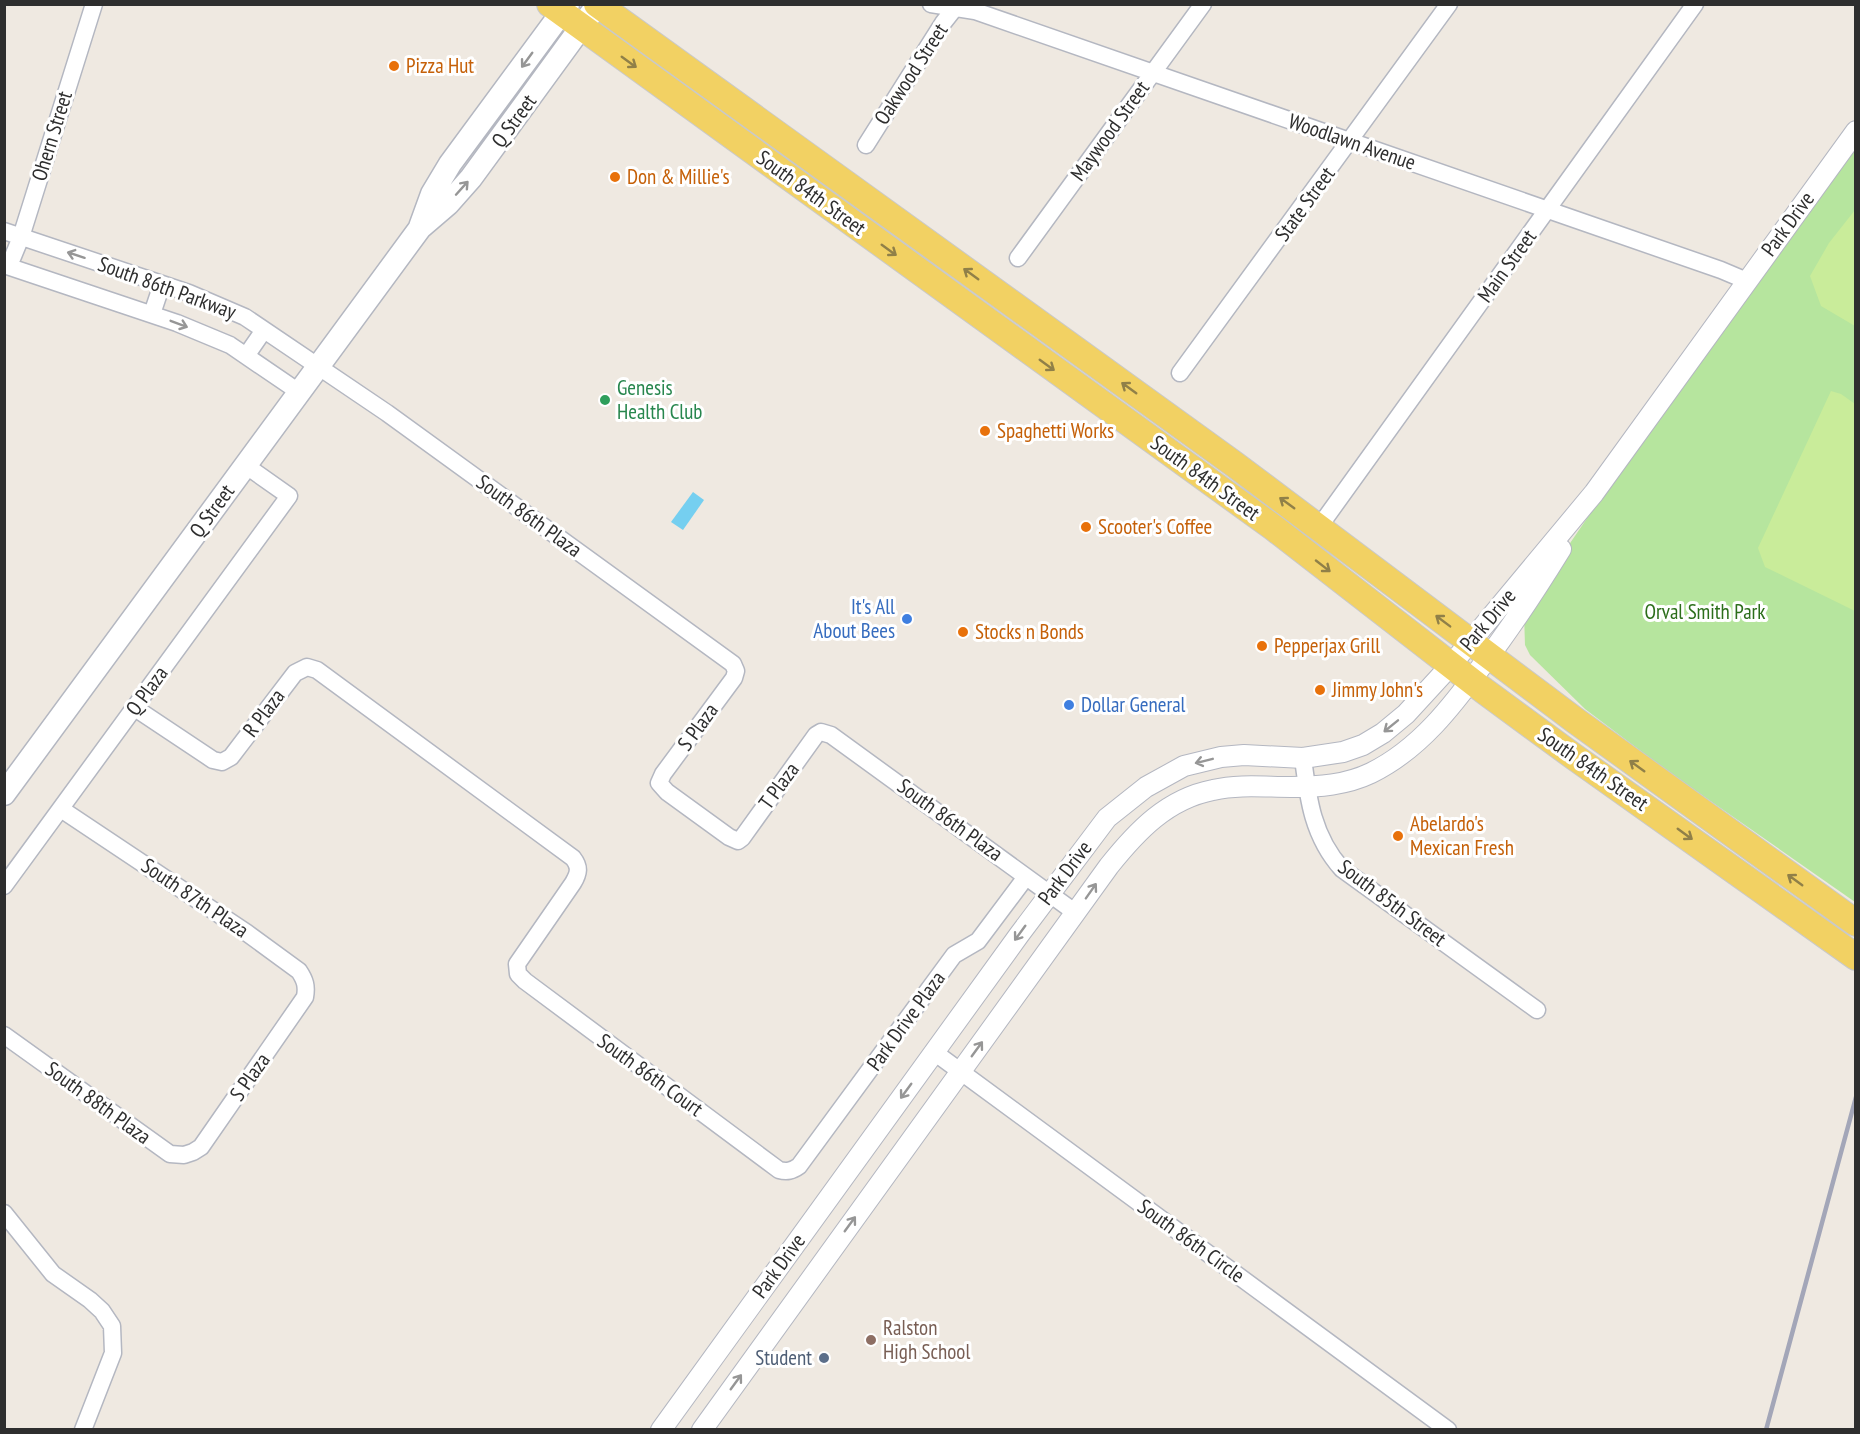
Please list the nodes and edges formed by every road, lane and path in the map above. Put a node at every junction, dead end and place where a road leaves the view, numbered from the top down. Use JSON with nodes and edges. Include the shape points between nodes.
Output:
{"nodes":[{"id":1,"x":94,"y":4,"type":"edge"},
{"id":2,"x":931,"y":4,"type":"edge"},
{"id":3,"x":1203,"y":4,"type":"edge"},
{"id":4,"x":1449,"y":4,"type":"edge"},
{"id":5,"x":1695,"y":4,"type":"edge"},
{"id":6,"x":598,"y":5,"type":"edge"},
{"id":7,"x":956,"y":6,"type":"edge"},
{"id":8,"x":560,"y":7,"type":"edge"},
{"id":9,"x":582,"y":28,"type":"junction"},
{"id":10,"x":1153,"y":73,"type":"junction"},
{"id":11,"x":1856,"y":131,"type":"edge"},
{"id":12,"x":1351,"y":142,"type":"junction"},
{"id":13,"x":866,"y":145,"type":"dead end"},
{"id":14,"x":1547,"y":210,"type":"junction"},
{"id":15,"x":420,"y":228,"type":"junction"},
{"id":16,"x":4,"y":231,"type":"edge"},
{"id":17,"x":21,"y":237,"type":"junction"},
{"id":18,"x":1018,"y":258,"type":"dead end"},
{"id":19,"x":7,"y":266,"type":"edge"},
{"id":20,"x":1747,"y":281,"type":"junction"},
{"id":21,"x":162,"y":284,"type":"junction"},
{"id":22,"x":152,"y":314,"type":"junction"},
{"id":23,"x":264,"y":330,"type":"junction"},
{"id":24,"x":246,"y":356,"type":"junction"},
{"id":25,"x":318,"y":365,"type":"junction"},
{"id":26,"x":1180,"y":374,"type":"dead end"},
{"id":27,"x":299,"y":392,"type":"junction"},
{"id":28,"x":245,"y":465,"type":"junction"},
{"id":29,"x":1319,"y":526,"type":"junction"},
{"id":30,"x":1480,"y":649,"type":"junction"},
{"id":31,"x":1451,"y":665,"type":"junction"},
{"id":32,"x":736,"y":671,"type":"joint"},
{"id":33,"x":1471,"y":681,"type":"junction"},
{"id":34,"x":135,"y":708,"type":"junction"},
{"id":35,"x":821,"y":732,"type":"joint"},
{"id":36,"x":1302,"y":758,"type":"junction"},
{"id":37,"x":8,"y":783,"type":"edge"},
{"id":38,"x":1306,"y":787,"type":"junction"},
{"id":39,"x":61,"y":809,"type":"junction"},
{"id":40,"x":738,"y":841,"type":"joint"},
{"id":41,"x":1026,"y":877,"type":"junction"},
{"id":42,"x":4,"y":886,"type":"edge"},
{"id":43,"x":1050,"y":893,"type":"junction"},
{"id":44,"x":1076,"y":913,"type":"junction"},
{"id":45,"x":1849,"y":919,"type":"edge"},
{"id":46,"x":1856,"y":957,"type":"edge"},
{"id":47,"x":516,"y":969,"type":"joint"},
{"id":48,"x":303,"y":1002,"type":"joint"},
{"id":49,"x":1537,"y":1010,"type":"dead end"},
{"id":50,"x":4,"y":1035,"type":"edge"},
{"id":51,"x":934,"y":1052,"type":"junction"},
{"id":52,"x":961,"y":1072,"type":"junction"},
{"id":53,"x":197,"y":1150,"type":"joint"},
{"id":54,"x":790,"y":1171,"type":"joint"},
{"id":55,"x":4,"y":1213,"type":"edge"},
{"id":56,"x":83,"y":1430,"type":"edge"},
{"id":57,"x":661,"y":1430,"type":"edge"},
{"id":58,"x":702,"y":1430,"type":"edge"},
{"id":59,"x":1448,"y":1430,"type":"edge"}],
"edges":[{"from":1,"to":17,"type":"street","name":"Ohern Street"},
{"from":2,"to":7,"type":"street","name":"Woodlawn Avenue"},
{"from":3,"to":10,"type":"street","name":"Maywood Street"},
{"from":4,"to":12,"type":"street","name":"State Street"},
{"from":5,"to":14,"type":"street","name":"Main Street"},
{"from":6,"to":9,"type":"main road","name":"Q Street"},
{"from":29,"to":6,"type":"main road","name":"South 84th Street","one_way":true},
{"from":7,"to":10,"type":"street","name":"Woodlawn Avenue"},
{"from":7,"to":13,"type":"street","name":"Oakwood Street"},
{"from":8,"to":9,"type":"main road","name":"South 84th Street"},
{"from":8,"to":15,"type":"main road","name":"Q Street","one_way":true,"via":[[450,164],[432,194]]},
{"from":15,"to":9,"type":"main road","name":"Q Street","one_way":true,"via":[[471,178]]},
{"from":9,"to":31,"type":"main road","name":"South 84th Street","one_way":true,"via":[[1274,528]]},
{"from":10,"to":12,"type":"street","name":"Woodlawn Avenue"},
{"from":10,"to":18,"type":"street","name":"Maywood Street"},
{"from":11,"to":20,"type":"street","name":"Park Drive"},
{"from":12,"to":14,"type":"street","name":"Woodlawn Avenue"},
{"from":12,"to":26,"type":"street","name":"State Street"},
{"from":14,"to":20,"type":"street","name":"Woodlawn Avenue"},
{"from":14,"to":29,"type":"street","name":"Main Street"},
{"from":15,"to":25,"type":"main road","name":"Q Street"},
{"from":16,"to":17,"type":"street","name":"South 86th Parkway"},
{"from":17,"to":19,"type":"street","name":"Ohern Street"},
{"from":21,"to":17,"type":"street","name":"South 86th Parkway","one_way":true},
{"from":19,"to":22,"type":"street","name":"South 86th Parkway"},
{"from":20,"to":30,"type":"street","name":"Park Drive","via":[[1594,493],[1542,580]]},
{"from":21,"to":22,"type":"street"},
{"from":21,"to":23,"type":"street","name":"South 86th Parkway","via":[[245,317]]},
{"from":22,"to":24,"type":"street","name":"South 86th Parkway","one_way":true,"via":[[230,345]]},
{"from":23,"to":24,"type":"street"},
{"from":23,"to":25,"type":"street","name":"South 86th Parkway"},
{"from":24,"to":27,"type":"street","name":"South 86th Parkway"},
{"from":25,"to":27,"type":"main road","name":"Q Street"},
{"from":25,"to":32,"type":"street","name":"South 86th Plaza","via":[[733,664]]},
{"from":27,"to":28,"type":"main road","name":"Q Street"},
{"from":28,"to":34,"type":"street","name":"Q Plaza","via":[[290,496]]},
{"from":28,"to":37,"type":"main road","name":"Q Street"},
{"from":30,"to":29,"type":"main road","name":"South 84th Street","one_way":true},
{"from":30,"to":31,"type":"street","name":"Park Drive"},
{"from":30,"to":33,"type":"street","name":"Park Drive"},
{"from":45,"to":30,"type":"main road","name":"South 84th Street","one_way":true},
{"from":31,"to":33,"type":"main road","name":"South 84th Street"},
{"from":31,"to":36,"type":"street","name":"Park Drive","one_way":true,"via":[[1383,733],[1363,745],[1334,754]]},
{"from":32,"to":40,"type":"street","name":"S Plaza","via":[[659,783]]},
{"from":33,"to":38,"type":"street","name":"Park Drive","via":[[1430,730],[1388,764],[1355,780]]},
{"from":33,"to":46,"type":"main road","name":"South 84th Street","one_way":true},
{"from":34,"to":39,"type":"street","name":"Q Plaza"},
{"from":34,"to":47,"type":"street","name":"R Plaza","via":[[213,760],[222,762],[231,757],[295,673],[307,667],[317,670],[573,858],[578,875]]},
{"from":35,"to":40,"type":"street","name":"T Plaza"},
{"from":35,"to":41,"type":"street","name":"South 86th Plaza","via":[[831,735]]},
{"from":36,"to":38,"type":"street","name":"South 85th Street"},
{"from":36,"to":43,"type":"street","name":"Park Drive","one_way":true,"via":[[1221,757],[1166,774],[1107,818]]},
{"from":44,"to":38,"type":"street","name":"Park Drive","one_way":true,"via":[[1138,831],[1181,801],[1213,790]]},
{"from":38,"to":49,"type":"street","name":"South 85th Street","via":[[1324,846],[1342,868]]},
{"from":39,"to":42,"type":"street","name":"Q Plaza"},
{"from":39,"to":48,"type":"street","name":"South 87th Plaza","via":[[299,971],[306,988]]},
{"from":41,"to":43,"type":"street","name":"South 86th Plaza"},
{"from":41,"to":54,"type":"street","name":"Park Drive Plaza","via":[[978,940],[954,955],[800,1166]]},
{"from":43,"to":44,"type":"street","name":"South 86th Plaza"},
{"from":43,"to":51,"type":"street","name":"Park Drive","one_way":true},
{"from":52,"to":44,"type":"street","name":"Park Drive","one_way":true},
{"from":47,"to":54,"type":"street","name":"South 86th Court","via":[[525,981],[619,1053],[779,1170]]},
{"from":48,"to":53,"type":"street","name":"S Plaza"},
{"from":50,"to":53,"type":"street","name":"South 88th Plaza","via":[[170,1154],[184,1155]]},
{"from":51,"to":52,"type":"street","name":"South 86th Circle"},
{"from":51,"to":57,"type":"street","name":"Park Drive","one_way":true},
{"from":58,"to":52,"type":"street","name":"Park Drive","one_way":true},
{"from":52,"to":59,"type":"street","name":"South 86th Circle"},
{"from":55,"to":56,"type":"street","via":[[53,1274],[90,1300],[112,1326],[113,1353]]}]}
